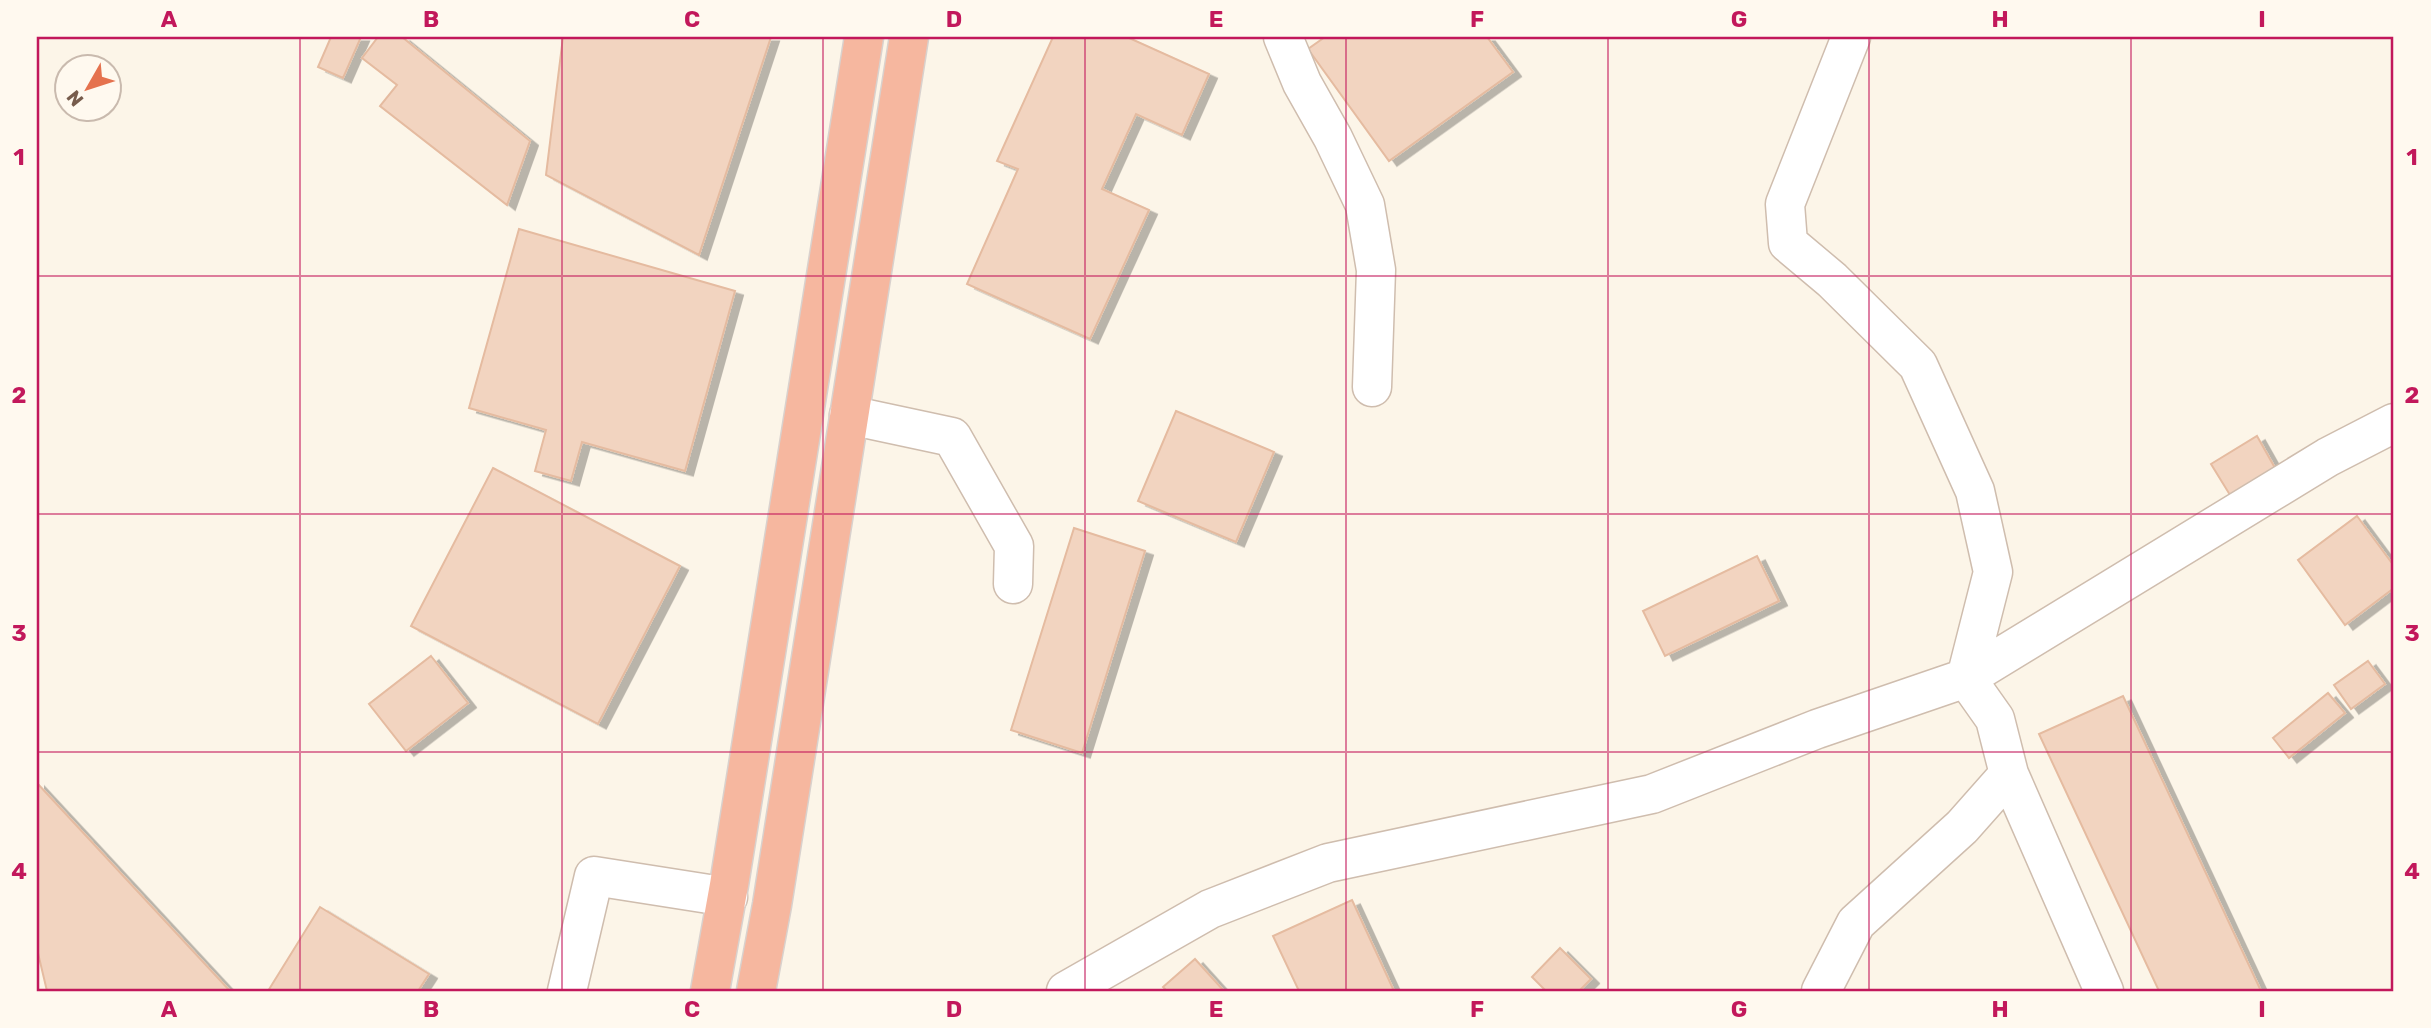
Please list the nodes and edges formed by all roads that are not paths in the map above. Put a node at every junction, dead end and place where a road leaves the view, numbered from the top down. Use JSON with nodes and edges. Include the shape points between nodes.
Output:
{"nodes":[{"id":1,"x":864,"y":37,"type":"edge"},
{"id":2,"x":909,"y":37,"type":"edge"},
{"id":3,"x":1283,"y":37,"type":"edge"},
{"id":4,"x":1851,"y":37,"type":"edge"},
{"id":5,"x":822,"y":301,"type":"junction"},
{"id":6,"x":866,"y":309,"type":"junction"},
{"id":7,"x":1372,"y":387,"type":"dead end"},
{"id":8,"x":849,"y":415,"type":"junction"},
{"id":9,"x":2394,"y":423,"type":"edge"},
{"id":10,"x":1013,"y":584,"type":"dead end"},
{"id":11,"x":1966,"y":678,"type":"junction"},
{"id":12,"x":2009,"y":774,"type":"junction"},
{"id":13,"x":727,"y":897,"type":"junction"},
{"id":14,"x":567,"y":991,"type":"edge"},
{"id":15,"x":710,"y":991,"type":"edge"},
{"id":16,"x":756,"y":991,"type":"edge"},
{"id":17,"x":1066,"y":991,"type":"edge"},
{"id":18,"x":1821,"y":991,"type":"edge"},
{"id":19,"x":2104,"y":991,"type":"edge"}],
"edges":[{"from":1,"to":5,"type":"highway"},
{"from":2,"to":6,"type":"highway"},
{"from":3,"to":7,"type":"street","via":[[1365,205],[1376,270]]},
{"from":4,"to":11,"type":"street","via":[[1785,204],[1788,243],[1918,365],[1975,491],[1993,572]]},
{"from":5,"to":6,"type":"highway"},
{"from":5,"to":13,"type":"highway"},
{"from":6,"to":8,"type":"highway"},
{"from":8,"to":10,"type":"street","via":[[952,437],[1014,546]]},
{"from":8,"to":16,"type":"highway"},
{"from":9,"to":11,"type":"street","via":[[2329,457]]},
{"from":11,"to":12,"type":"street","via":[[1995,719]]},
{"from":11,"to":17,"type":"street","via":[[1817,729],[1653,794],[1328,863],[1210,909]]},
{"from":12,"to":18,"type":"street","via":[[1962,827],[1856,923]]},
{"from":12,"to":19,"type":"street"},
{"from":13,"to":14,"type":"street","via":[[594,876]]},
{"from":13,"to":15,"type":"highway"}]}
